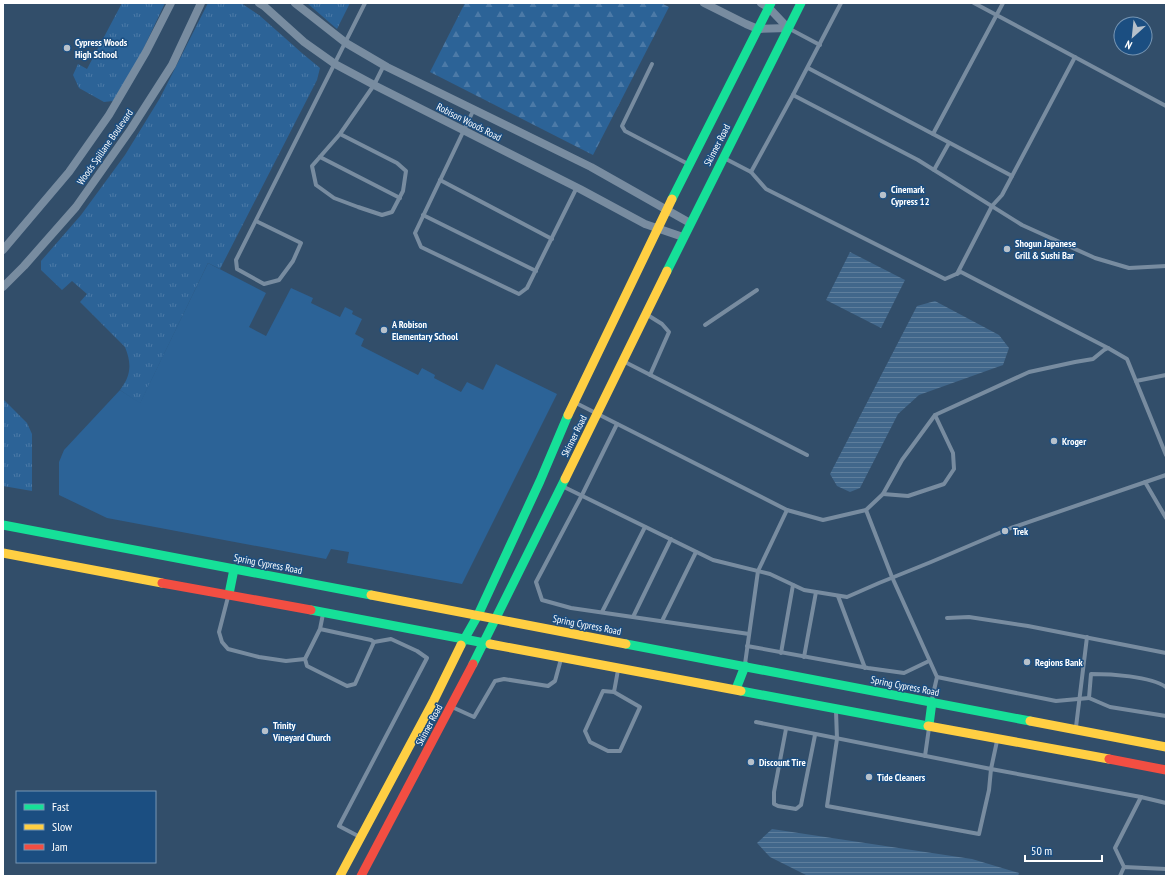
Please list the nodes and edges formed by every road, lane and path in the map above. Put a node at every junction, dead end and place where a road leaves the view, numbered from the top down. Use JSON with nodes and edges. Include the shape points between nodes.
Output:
{"nodes":[{"id":1,"x":171,"y":3,"type":"edge"},
{"id":2,"x":201,"y":3,"type":"edge"},
{"id":3,"x":259,"y":3,"type":"edge"},
{"id":4,"x":296,"y":3,"type":"edge"},
{"id":5,"x":365,"y":3,"type":"edge"},
{"id":6,"x":704,"y":3,"type":"edge"},
{"id":7,"x":801,"y":3,"type":"edge"},
{"id":8,"x":841,"y":3,"type":"edge"},
{"id":9,"x":974,"y":3,"type":"edge"},
{"id":10,"x":1003,"y":3,"type":"edge"},
{"id":11,"x":767,"y":5,"type":"edge"},
{"id":12,"x":997,"y":15,"type":"junction"},
{"id":13,"x":788,"y":28,"type":"junction"},
{"id":14,"x":758,"y":29,"type":"junction"},
{"id":15,"x":346,"y":43,"type":"junction"},
{"id":16,"x":820,"y":45,"type":"junction"},
{"id":17,"x":1075,"y":58,"type":"junction"},
{"id":18,"x":335,"y":64,"type":"junction"},
{"id":19,"x":652,"y":64,"type":"dead end"},
{"id":20,"x":384,"y":65,"type":"junction"},
{"id":21,"x":808,"y":68,"type":"junction"},
{"id":22,"x":374,"y":85,"type":"junction"},
{"id":23,"x":793,"y":95,"type":"junction"},
{"id":24,"x":1166,"y":106,"type":"edge"},
{"id":25,"x":474,"y":109,"type":"junction"},
{"id":26,"x":463,"y":130,"type":"junction"},
{"id":27,"x":340,"y":134,"type":"junction"},
{"id":28,"x":933,"y":134,"type":"junction"},
{"id":29,"x":949,"y":143,"type":"junction"},
{"id":30,"x":320,"y":157,"type":"junction"},
{"id":31,"x":723,"y":158,"type":"junction"},
{"id":32,"x":690,"y":165,"type":"junction"},
{"id":33,"x":934,"y":170,"type":"junction"},
{"id":34,"x":751,"y":172,"type":"junction"},
{"id":35,"x":1012,"y":176,"type":"junction"},
{"id":36,"x":440,"y":180,"type":"junction"},
{"id":37,"x":577,"y":187,"type":"junction"},
{"id":38,"x":400,"y":198,"type":"junction"},
{"id":39,"x":992,"y":206,"type":"junction"},
{"id":40,"x":667,"y":209,"type":"junction"},
{"id":41,"x":423,"y":215,"type":"junction"},
{"id":42,"x":256,"y":221,"type":"junction"},
{"id":43,"x":690,"y":223,"type":"junction"},
{"id":44,"x":658,"y":228,"type":"junction"},
{"id":45,"x":683,"y":237,"type":"junction"},
{"id":46,"x":552,"y":239,"type":"junction"},
{"id":47,"x":3,"y":250,"type":"edge"},
{"id":48,"x":1166,"y":266,"type":"edge"},
{"id":49,"x":536,"y":271,"type":"junction"},
{"id":50,"x":956,"y":274,"type":"junction"},
{"id":51,"x":3,"y":287,"type":"edge"},
{"id":52,"x":757,"y":290,"type":"dead end"},
{"id":53,"x":646,"y":314,"type":"junction"},
{"id":54,"x":705,"y":325,"type":"dead end"},
{"id":55,"x":1108,"y":348,"type":"junction"},
{"id":56,"x":623,"y":361,"type":"junction"},
{"id":57,"x":650,"y":375,"type":"junction"},
{"id":58,"x":1166,"y":375,"type":"edge"},
{"id":59,"x":1136,"y":381,"type":"junction"},
{"id":60,"x":574,"y":402,"type":"junction"},
{"id":61,"x":597,"y":414,"type":"junction"},
{"id":62,"x":935,"y":416,"type":"junction"},
{"id":63,"x":617,"y":424,"type":"junction"},
{"id":64,"x":807,"y":454,"type":"dead end"},
{"id":65,"x":1166,"y":455,"type":"edge"},
{"id":66,"x":1166,"y":475,"type":"edge"},
{"id":67,"x":1145,"y":482,"type":"junction"},
{"id":68,"x":562,"y":485,"type":"junction"},
{"id":69,"x":883,"y":494,"type":"junction"},
{"id":70,"x":582,"y":495,"type":"junction"},
{"id":71,"x":787,"y":510,"type":"junction"},
{"id":72,"x":866,"y":510,"type":"junction"},
{"id":73,"x":1166,"y":518,"type":"edge"},
{"id":74,"x":3,"y":525,"type":"edge"},
{"id":75,"x":645,"y":527,"type":"junction"},
{"id":76,"x":671,"y":539,"type":"junction"},
{"id":77,"x":696,"y":552,"type":"junction"},
{"id":78,"x":3,"y":553,"type":"edge"},
{"id":79,"x":234,"y":569,"type":"junction"},
{"id":80,"x":758,"y":571,"type":"junction"},
{"id":81,"x":892,"y":578,"type":"junction"},
{"id":82,"x":793,"y":585,"type":"junction"},
{"id":83,"x":816,"y":592,"type":"junction"},
{"id":84,"x":229,"y":594,"type":"junction"},
{"id":85,"x":838,"y":596,"type":"junction"},
{"id":86,"x":323,"y":612,"type":"junction"},
{"id":87,"x":602,"y":612,"type":"junction"},
{"id":88,"x":478,"y":616,"type":"junction"},
{"id":89,"x":633,"y":617,"type":"junction"},
{"id":90,"x":496,"y":618,"type":"junction"},
{"id":91,"x":947,"y":618,"type":"dead end"},
{"id":92,"x":662,"y":621,"type":"junction"},
{"id":93,"x":320,"y":629,"type":"junction"},
{"id":94,"x":749,"y":634,"type":"junction"},
{"id":95,"x":1087,"y":637,"type":"junction"},
{"id":96,"x":464,"y":638,"type":"junction"},
{"id":97,"x":374,"y":642,"type":"junction"},
{"id":98,"x":484,"y":642,"type":"junction"},
{"id":99,"x":748,"y":646,"type":"junction"},
{"id":100,"x":781,"y":652,"type":"junction"},
{"id":101,"x":1166,"y":653,"type":"edge"},
{"id":102,"x":561,"y":657,"type":"junction"},
{"id":103,"x":804,"y":657,"type":"junction"},
{"id":104,"x":305,"y":659,"type":"junction"},
{"id":105,"x":929,"y":661,"type":"junction"},
{"id":106,"x":745,"y":666,"type":"junction"},
{"id":107,"x":618,"y":667,"type":"junction"},
{"id":108,"x":865,"y":668,"type":"junction"},
{"id":109,"x":937,"y":677,"type":"junction"},
{"id":110,"x":1166,"y":687,"type":"edge"},
{"id":111,"x":736,"y":689,"type":"junction"},
{"id":112,"x":614,"y":692,"type":"junction"},
{"id":113,"x":1089,"y":698,"type":"junction"},
{"id":114,"x":1079,"y":700,"type":"junction"},
{"id":115,"x":932,"y":702,"type":"junction"},
{"id":116,"x":452,"y":707,"type":"junction"},
{"id":117,"x":836,"y":708,"type":"junction"},
{"id":118,"x":1166,"y":716,"type":"edge"},
{"id":119,"x":756,"y":722,"type":"dead end"},
{"id":120,"x":929,"y":726,"type":"junction"},
{"id":121,"x":786,"y":729,"type":"junction"},
{"id":122,"x":1075,"y":729,"type":"junction"},
{"id":123,"x":815,"y":735,"type":"junction"},
{"id":124,"x":997,"y":738,"type":"junction"},
{"id":125,"x":837,"y":739,"type":"junction"},
{"id":126,"x":1166,"y":747,"type":"edge"},
{"id":127,"x":925,"y":756,"type":"junction"},
{"id":128,"x":991,"y":769,"type":"junction"},
{"id":129,"x":1166,"y":770,"type":"edge"},
{"id":130,"x":1141,"y":797,"type":"junction"},
{"id":131,"x":1166,"y":803,"type":"edge"},
{"id":132,"x":360,"y":839,"type":"junction"},
{"id":133,"x":375,"y":849,"type":"junction"},
{"id":134,"x":1124,"y":867,"type":"junction"},
{"id":135,"x":1166,"y":869,"type":"edge"},
{"id":136,"x":340,"y":876,"type":"edge"},
{"id":137,"x":361,"y":876,"type":"edge"},
{"id":138,"x":1120,"y":876,"type":"edge"}],
"edges":[{"from":1,"to":47,"type":"street","name":"Woods Spillane Boulevard","via":[[109,115],[70,172]]},
{"from":2,"to":51,"type":"street","name":"Woods Spillane Boulevard","via":[[172,65],[131,129],[76,207]]},
{"from":3,"to":18,"type":"street","name":"Robison Woods Road","via":[[304,42]]},
{"from":4,"to":15,"type":"street","name":"Robison Woods Road"},
{"from":5,"to":15,"type":"lane"},
{"from":6,"to":14,"type":"street"},
{"from":7,"to":13,"type":"main road","name":"Skinner Road"},
{"from":8,"to":16,"type":"lane"},
{"from":9,"to":12,"type":"lane"},
{"from":10,"to":12,"type":"lane"},
{"from":11,"to":13,"type":"street"},
{"from":11,"to":14,"type":"main road","name":"Skinner Road"},
{"from":12,"to":17,"type":"lane"},
{"from":12,"to":28,"type":"lane"},
{"from":13,"to":14,"type":"street"},
{"from":13,"to":16,"type":"lane"},
{"from":13,"to":31,"type":"main road","name":"Skinner Road"},
{"from":14,"to":32,"type":"main road","name":"Skinner Road"},
{"from":15,"to":18,"type":"lane"},
{"from":15,"to":20,"type":"street","name":"Robison Woods Road"},
{"from":16,"to":21,"type":"lane"},
{"from":17,"to":24,"type":"lane"},
{"from":17,"to":35,"type":"lane"},
{"from":18,"to":22,"type":"street","name":"Robison Woods Road"},
{"from":18,"to":42,"type":"lane"},
{"from":19,"to":32,"type":"lane","via":[[622,126],[625,131]]},
{"from":20,"to":22,"type":"lane"},
{"from":20,"to":25,"type":"street","name":"Robison Woods Road"},
{"from":21,"to":23,"type":"lane"},
{"from":21,"to":28,"type":"lane"},
{"from":22,"to":26,"type":"street","name":"Robison Woods Road"},
{"from":22,"to":27,"type":"lane"},
{"from":23,"to":33,"type":"lane"},
{"from":23,"to":34,"type":"lane"},
{"from":25,"to":26,"type":"lane"},
{"from":25,"to":40,"type":"street","name":"Robison Woods Road","via":[[591,167]]},
{"from":26,"to":36,"type":"lane"},
{"from":26,"to":37,"type":"street","name":"Robison Woods Road"},
{"from":27,"to":30,"type":"lane"},
{"from":27,"to":38,"type":"lane","via":[[397,163],[406,171]]},
{"from":28,"to":29,"type":"lane"},
{"from":29,"to":33,"type":"lane"},
{"from":29,"to":35,"type":"lane"},
{"from":30,"to":38,"type":"lane"},
{"from":30,"to":38,"type":"lane","via":[[312,166],[316,185],[334,198],[382,215],[392,212]]},
{"from":31,"to":34,"type":"lane"},
{"from":31,"to":43,"type":"main road","name":"Skinner Road"},
{"from":32,"to":40,"type":"main road","name":"Skinner Road"},
{"from":33,"to":39,"type":"lane"},
{"from":34,"to":50,"type":"lane","via":[[766,189],[945,280]]},
{"from":35,"to":39,"type":"lane","via":[[1002,195]]},
{"from":36,"to":41,"type":"lane"},
{"from":36,"to":46,"type":"lane"},
{"from":37,"to":44,"type":"street","name":"Robison Woods Road","via":[[645,224]]},
{"from":37,"to":46,"type":"lane"},
{"from":39,"to":48,"type":"lane","via":[[1022,225],[1095,258],[1129,268]]},
{"from":39,"to":50,"type":"lane"},
{"from":40,"to":43,"type":"street","name":"Robison Woods Road"},
{"from":40,"to":44,"type":"main road","name":"Skinner Road"},
{"from":41,"to":49,"type":"lane"},
{"from":41,"to":49,"type":"lane","via":[[415,233],[421,247],[519,294],[527,288]]},
{"from":42,"to":42,"type":"lane","via":[[236,260],[237,269],[264,284],[279,280],[293,261],[301,243]]},
{"from":43,"to":45,"type":"main road","name":"Skinner Road"},
{"from":44,"to":45,"type":"street","name":"Robison Woods Road"},
{"from":44,"to":60,"type":"main road","name":"Skinner Road"},
{"from":45,"to":53,"type":"main road","name":"Skinner Road"},
{"from":46,"to":49,"type":"lane"},
{"from":50,"to":55,"type":"lane","via":[[961,272]]},
{"from":52,"to":54,"type":"lane"},
{"from":53,"to":56,"type":"main road","name":"Skinner Road"},
{"from":53,"to":57,"type":"lane","via":[[669,332]]},
{"from":55,"to":59,"type":"lane","via":[[1127,360]]},
{"from":55,"to":62,"type":"lane","via":[[1093,359],[1029,372]]},
{"from":56,"to":57,"type":"lane"},
{"from":56,"to":61,"type":"main road","name":"Skinner Road"},
{"from":57,"to":64,"type":"lane"},
{"from":58,"to":59,"type":"lane"},
{"from":59,"to":65,"type":"lane"},
{"from":60,"to":61,"type":"lane"},
{"from":60,"to":88,"type":"main road","name":"Skinner Road"},
{"from":61,"to":63,"type":"lane"},
{"from":61,"to":68,"type":"main road","name":"Skinner Road"},
{"from":62,"to":69,"type":"lane","via":[[902,460]]},
{"from":62,"to":69,"type":"lane","via":[[953,453],[954,469],[944,484],[908,496]]},
{"from":63,"to":70,"type":"lane"},
{"from":63,"to":71,"type":"lane"},
{"from":66,"to":67,"type":"lane"},
{"from":67,"to":73,"type":"lane"},
{"from":67,"to":81,"type":"lane","via":[[1010,528]]},
{"from":68,"to":70,"type":"lane"},
{"from":68,"to":90,"type":"main road","name":"Skinner Road"},
{"from":69,"to":72,"type":"lane"},
{"from":70,"to":75,"type":"lane"},
{"from":70,"to":87,"type":"lane","via":[[536,582],[542,600],[571,608]]},
{"from":71,"to":72,"type":"lane","via":[[823,520]]},
{"from":71,"to":80,"type":"lane"},
{"from":72,"to":81,"type":"lane"},
{"from":74,"to":79,"type":"main road","name":"Spring Cypress Road"},
{"from":75,"to":76,"type":"lane"},
{"from":75,"to":87,"type":"lane"},
{"from":76,"to":77,"type":"lane"},
{"from":76,"to":89,"type":"lane"},
{"from":77,"to":80,"type":"lane","via":[[713,560]]},
{"from":77,"to":92,"type":"lane"},
{"from":78,"to":84,"type":"main road"},
{"from":79,"to":84,"type":"main road"},
{"from":79,"to":88,"type":"main road","name":"Spring Cypress Road"},
{"from":80,"to":82,"type":"lane"},
{"from":80,"to":94,"type":"lane"},
{"from":81,"to":85,"type":"lane","via":[[847,597]]},
{"from":81,"to":105,"type":"lane"},
{"from":82,"to":83,"type":"lane"},
{"from":82,"to":100,"type":"lane"},
{"from":83,"to":85,"type":"lane"},
{"from":83,"to":103,"type":"lane"},
{"from":84,"to":86,"type":"main road"},
{"from":84,"to":104,"type":"lane","via":[[219,632],[222,642],[228,649],[286,661]]},
{"from":85,"to":108,"type":"lane"},
{"from":86,"to":93,"type":"lane"},
{"from":86,"to":96,"type":"main road"},
{"from":87,"to":89,"type":"lane"},
{"from":88,"to":90,"type":"main road","name":"Spring Cypress Road"},
{"from":88,"to":96,"type":"main road","name":"Skinner Road"},
{"from":89,"to":92,"type":"lane"},
{"from":90,"to":98,"type":"main road","name":"Skinner Road"},
{"from":90,"to":106,"type":"main road","name":"Spring Cypress Road"},
{"from":91,"to":95,"type":"lane","via":[[969,617]]},
{"from":92,"to":94,"type":"lane"},
{"from":93,"to":97,"type":"lane"},
{"from":93,"to":104,"type":"lane"},
{"from":94,"to":99,"type":"lane"},
{"from":95,"to":101,"type":"lane"},
{"from":95,"to":114,"type":"lane"},
{"from":96,"to":98,"type":"main road"},
{"from":96,"to":132,"type":"main road","name":"Skinner Road"},
{"from":97,"to":104,"type":"lane","via":[[355,684],[348,686],[307,666]]},
{"from":97,"to":132,"type":"lane","via":[[391,640],[427,658],[339,826]]},
{"from":98,"to":102,"type":"main road"},
{"from":98,"to":116,"type":"main road","name":"Skinner Road"},
{"from":99,"to":100,"type":"lane"},
{"from":99,"to":106,"type":"lane"},
{"from":100,"to":103,"type":"lane"},
{"from":102,"to":107,"type":"main road"},
{"from":102,"to":116,"type":"lane","via":[[555,681],[548,686],[504,679],[495,681],[474,717]]},
{"from":103,"to":108,"type":"lane"},
{"from":105,"to":108,"type":"lane","via":[[904,673]]},
{"from":105,"to":109,"type":"lane"},
{"from":106,"to":111,"type":"main road"},
{"from":106,"to":115,"type":"main road","name":"Spring Cypress Road"},
{"from":107,"to":111,"type":"main road"},
{"from":107,"to":112,"type":"lane"},
{"from":109,"to":114,"type":"lane","via":[[1056,701]]},
{"from":109,"to":115,"type":"lane"},
{"from":110,"to":113,"type":"lane","via":[[1160,683],[1113,674],[1091,674]]},
{"from":111,"to":117,"type":"main road"},
{"from":112,"to":112,"type":"lane","via":[[640,707],[620,751],[608,751],[590,742],[585,731],[603,691]]},
{"from":113,"to":114,"type":"lane"},
{"from":113,"to":118,"type":"lane","via":[[1110,707]]},
{"from":114,"to":122,"type":"lane"},
{"from":115,"to":120,"type":"main road"},
{"from":115,"to":122,"type":"main road","name":"Spring Cypress Road"},
{"from":116,"to":133,"type":"main road","name":"Skinner Road"},
{"from":117,"to":120,"type":"main road"},
{"from":117,"to":125,"type":"lane"},
{"from":119,"to":121,"type":"lane"},
{"from":120,"to":124,"type":"main road"},
{"from":120,"to":127,"type":"lane"},
{"from":121,"to":123,"type":"lane"},
{"from":121,"to":123,"type":"lane","via":[[774,792],[774,804],[778,806],[796,809],[801,805]]},
{"from":122,"to":126,"type":"main road","name":"Spring Cypress Road"},
{"from":123,"to":125,"type":"lane"},
{"from":124,"to":128,"type":"lane"},
{"from":124,"to":129,"type":"main road"},
{"from":125,"to":127,"type":"lane"},
{"from":125,"to":128,"type":"lane","via":[[827,806],[979,834]]},
{"from":127,"to":128,"type":"lane"},
{"from":128,"to":130,"type":"lane"},
{"from":130,"to":131,"type":"lane"},
{"from":130,"to":134,"type":"lane","via":[[1115,848]]},
{"from":132,"to":133,"type":"main road"},
{"from":132,"to":136,"type":"main road","name":"Skinner Road"},
{"from":133,"to":137,"type":"main road","name":"Skinner Road"},
{"from":134,"to":135,"type":"lane"},
{"from":134,"to":138,"type":"lane"}]}
